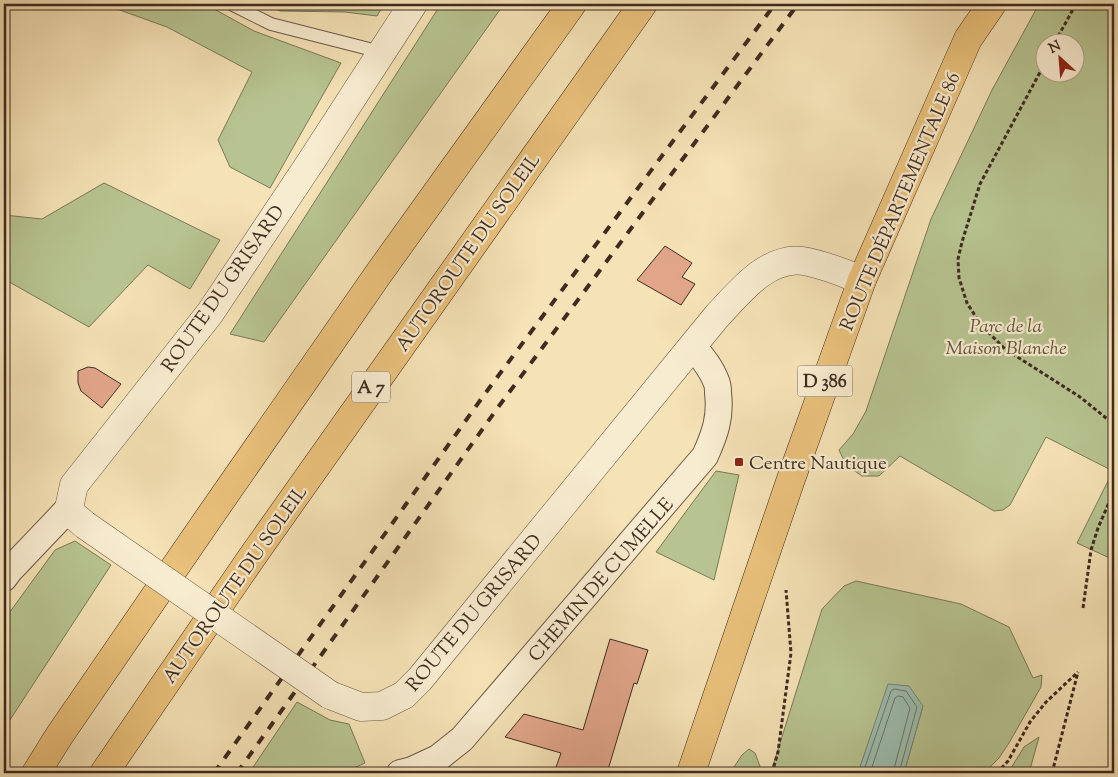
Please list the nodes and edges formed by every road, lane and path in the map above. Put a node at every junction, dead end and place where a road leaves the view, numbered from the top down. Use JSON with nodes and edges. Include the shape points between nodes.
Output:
{"nodes":[{"id":1,"x":231,"y":4,"type":"edge"},
{"id":2,"x":413,"y":4,"type":"edge"},
{"id":3,"x":572,"y":4,"type":"edge"},
{"id":4,"x":643,"y":4,"type":"edge"},
{"id":5,"x":992,"y":4,"type":"edge"},
{"id":6,"x":1076,"y":4,"type":"edge"},
{"id":7,"x":1061,"y":32,"type":"edge"},
{"id":8,"x":381,"y":52,"type":"junction"},
{"id":9,"x":1036,"y":80,"type":"edge"},
{"id":10,"x":862,"y":280,"type":"junction"},
{"id":11,"x":693,"y":346,"type":"junction"},
{"id":12,"x":1114,"y":428,"type":"edge"},
{"id":13,"x":1114,"y":491,"type":"edge"},
{"id":14,"x":77,"y":517,"type":"junction"},
{"id":15,"x":4,"y":578,"type":"edge"},
{"id":16,"x":786,"y":588,"type":"dead end"},
{"id":17,"x":1083,"y":608,"type":"dead end"},
{"id":18,"x":36,"y":773,"type":"edge"},
{"id":19,"x":104,"y":773,"type":"edge"},
{"id":20,"x":400,"y":773,"type":"edge"},
{"id":21,"x":691,"y":773,"type":"edge"},
{"id":22,"x":772,"y":773,"type":"edge"},
{"id":23,"x":996,"y":773,"type":"edge"},
{"id":24,"x":1052,"y":773,"type":"edge"}],
"edges":[{"from":1,"to":8,"type":"lane","via":[[271,24]]},
{"from":2,"to":8,"type":"street","name":"ROUTE DU GRISARD"},
{"from":3,"to":18,"type":"main road","via":[[362,298]]},
{"from":4,"to":19,"type":"main road","name":"AUTOROUTE DU SOLEIL","number":"A 7","via":[[257,549]]},
{"from":5,"to":10,"type":"main road","name":"ROUTE DÉPARTEMENTALE 86","number":"D 386","via":[[968,39]]},
{"from":6,"to":7,"type":"path"},
{"from":8,"to":14,"type":"street","name":"ROUTE DU GRISARD","via":[[210,313],[74,485]]},
{"from":9,"to":12,"type":"path","via":[[980,184],[958,259],[959,278],[976,318],[1005,350],[1080,397]]},
{"from":10,"to":11,"type":"street","name":"ROUTE DU GRISARD","via":[[802,261],[775,266],[744,287]]},
{"from":10,"to":21,"type":"main road","name":"ROUTE DÉPARTEMENTALE 86","number":"D 386"},
{"from":11,"to":14,"type":"street","name":"ROUTE DU GRISARD","bridge":true,"via":[[426,671],[404,694],[382,706],[361,707],[330,696]]},
{"from":11,"to":20,"type":"street","name":"CHEMIN DE CUMELLE","via":[[717,383],[720,406],[713,439],[705,456],[462,739],[438,758]]},
{"from":13,"to":17,"type":"path","via":[[1091,550]]},
{"from":14,"to":15,"type":"street"},
{"from":16,"to":22,"type":"path","via":[[791,653],[778,752]]},
{"from":23,"to":24,"type":"path","via":[[1008,761],[1030,722],[1046,702],[1078,672]]}]}
